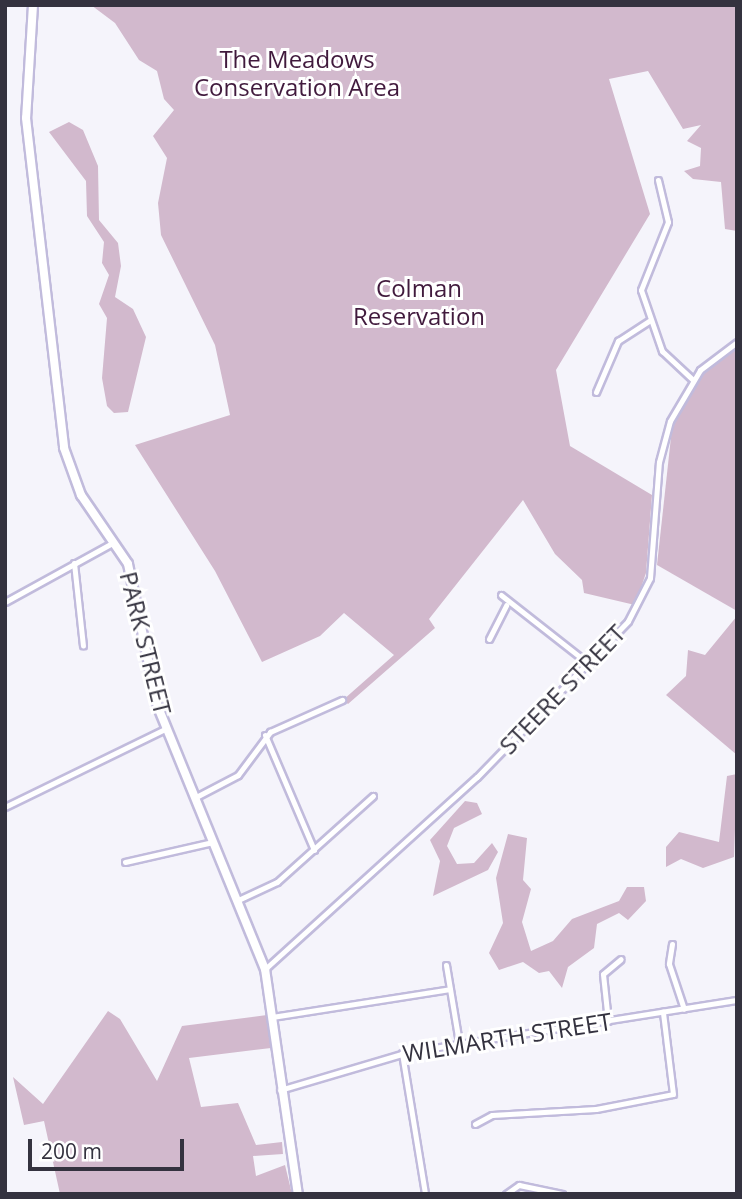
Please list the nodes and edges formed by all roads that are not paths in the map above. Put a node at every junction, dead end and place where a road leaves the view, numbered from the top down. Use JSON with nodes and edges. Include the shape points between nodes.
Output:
{"nodes":[{"id":1,"x":33,"y":5,"type":"edge"},
{"id":2,"x":657,"y":180,"type":"dead end"},
{"id":3,"x":649,"y":321,"type":"junction"},
{"id":4,"x":737,"y":342,"type":"edge"},
{"id":5,"x":693,"y":380,"type":"junction"},
{"id":6,"x":596,"y":393,"type":"dead end"},
{"id":7,"x":114,"y":542,"type":"junction"},
{"id":8,"x":74,"y":563,"type":"junction"},
{"id":9,"x":501,"y":595,"type":"dead end"},
{"id":10,"x":5,"y":602,"type":"edge"},
{"id":11,"x":506,"y":605,"type":"junction"},
{"id":12,"x":489,"y":639,"type":"dead end"},
{"id":13,"x":83,"y":646,"type":"dead end"},
{"id":14,"x":589,"y":664,"type":"junction"},
{"id":15,"x":342,"y":700,"type":"dead end"},
{"id":16,"x":167,"y":727,"type":"junction"},
{"id":17,"x":265,"y":735,"type":"junction"},
{"id":18,"x":373,"y":796,"type":"dead end"},
{"id":19,"x":196,"y":797,"type":"junction"},
{"id":20,"x":5,"y":807,"type":"edge"},
{"id":21,"x":213,"y":842,"type":"junction"},
{"id":22,"x":314,"y":850,"type":"junction"},
{"id":23,"x":125,"y":862,"type":"dead end"},
{"id":24,"x":236,"y":901,"type":"junction"},
{"id":25,"x":672,"y":944,"type":"dead end"},
{"id":26,"x":621,"y":959,"type":"dead end"},
{"id":27,"x":446,"y":965,"type":"dead end"},
{"id":28,"x":265,"y":970,"type":"junction"},
{"id":29,"x":450,"y":989,"type":"junction"},
{"id":30,"x":737,"y":1000,"type":"edge"},
{"id":31,"x":684,"y":1009,"type":"junction"},
{"id":32,"x":663,"y":1012,"type":"junction"},
{"id":33,"x":272,"y":1017,"type":"junction"},
{"id":34,"x":608,"y":1021,"type":"junction"},
{"id":35,"x":459,"y":1043,"type":"junction"},
{"id":36,"x":402,"y":1053,"type":"junction"},
{"id":37,"x":280,"y":1090,"type":"junction"},
{"id":38,"x":475,"y":1124,"type":"dead end"},
{"id":39,"x":298,"y":1194,"type":"edge"},
{"id":40,"x":425,"y":1194,"type":"edge"},
{"id":41,"x":506,"y":1194,"type":"edge"},
{"id":42,"x":562,"y":1194,"type":"edge"}],
"edges":[{"from":1,"to":7,"type":"main road","name":"PARK STREET","via":[[26,118],[64,448],[81,495]]},
{"from":2,"to":3,"type":"street","via":[[668,222],[643,278]]},
{"from":3,"to":5,"type":"street","via":[[662,351]]},
{"from":3,"to":6,"type":"street","via":[[618,341]]},
{"from":4,"to":5,"type":"street","name":"STEERE STREET"},
{"from":5,"to":14,"type":"street","name":"STEERE STREET","via":[[662,442],[646,596]]},
{"from":7,"to":8,"type":"street"},
{"from":7,"to":16,"type":"main road","name":"PARK STREET","via":[[133,579],[148,672]]},
{"from":8,"to":10,"type":"street"},
{"from":8,"to":13,"type":"street"},
{"from":9,"to":11,"type":"street"},
{"from":11,"to":12,"type":"street"},
{"from":11,"to":14,"type":"street","via":[[550,628]]},
{"from":14,"to":28,"type":"street","name":"STEERE STREET","via":[[477,777]]},
{"from":15,"to":17,"type":"street"},
{"from":16,"to":19,"type":"main road","name":"PARK STREET"},
{"from":16,"to":20,"type":"street"},
{"from":17,"to":19,"type":"street","via":[[238,775]]},
{"from":17,"to":22,"type":"street"},
{"from":18,"to":22,"type":"street"},
{"from":19,"to":21,"type":"main road","name":"PARK STREET"},
{"from":21,"to":23,"type":"street"},
{"from":21,"to":24,"type":"main road","name":"PARK STREET"},
{"from":22,"to":24,"type":"street","via":[[277,882]]},
{"from":24,"to":28,"type":"main road","name":"PARK STREET"},
{"from":25,"to":31,"type":"street","via":[[669,964]]},
{"from":26,"to":34,"type":"street","via":[[603,974]]},
{"from":27,"to":29,"type":"street"},
{"from":28,"to":33,"type":"main road","name":"PARK STREET"},
{"from":29,"to":33,"type":"street"},
{"from":29,"to":35,"type":"street"},
{"from":30,"to":31,"type":"street","name":"WILMARTH STREET"},
{"from":31,"to":32,"type":"street","name":"WILMARTH STREET"},
{"from":32,"to":34,"type":"street","name":"WILMARTH STREET"},
{"from":32,"to":38,"type":"street","via":[[673,1094],[596,1109],[498,1114]]},
{"from":33,"to":37,"type":"main road","name":"PARK STREET"},
{"from":34,"to":35,"type":"street","name":"WILMARTH STREET"},
{"from":35,"to":36,"type":"street","name":"WILMARTH STREET"},
{"from":36,"to":37,"type":"street","name":"WILMARTH STREET"},
{"from":36,"to":40,"type":"street"},
{"from":37,"to":39,"type":"main road","name":"PARK STREET"},
{"from":41,"to":42,"type":"street","via":[[519,1185]]}]}
